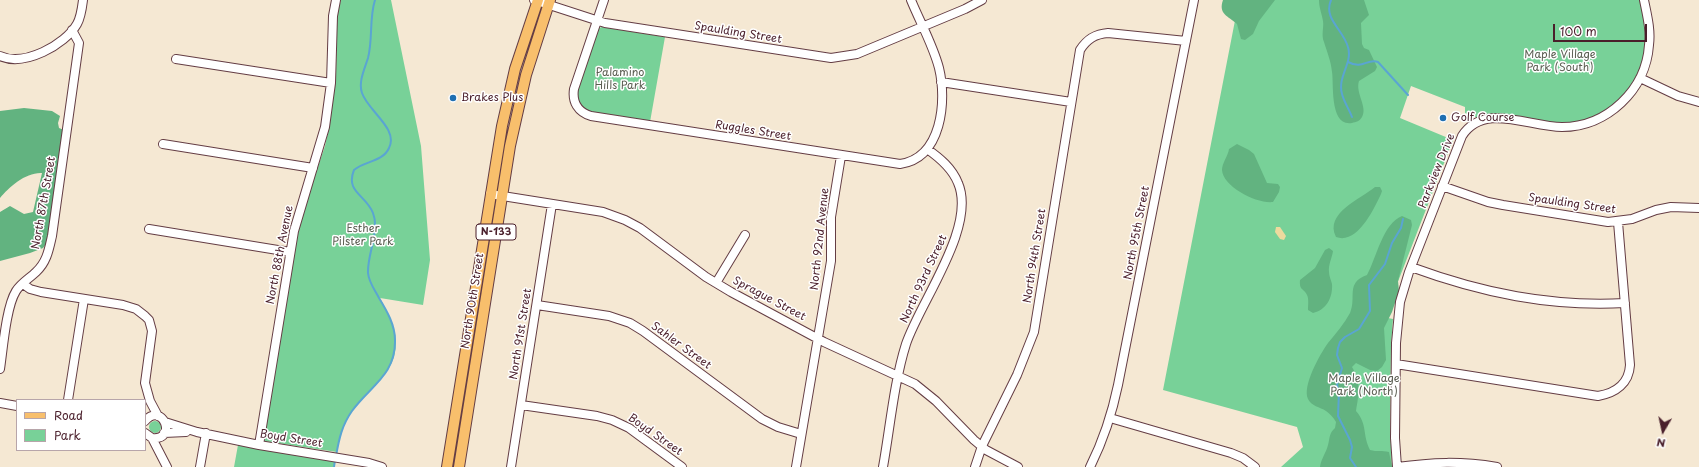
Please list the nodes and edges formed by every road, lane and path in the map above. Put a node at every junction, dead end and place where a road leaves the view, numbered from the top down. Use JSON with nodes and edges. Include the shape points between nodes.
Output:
{"nodes":[{"id":1,"x":83,"y":0,"type":"edge"},
{"id":2,"x":336,"y":0,"type":"edge"},
{"id":3,"x":536,"y":0,"type":"edge"},
{"id":4,"x":604,"y":0,"type":"edge"},
{"id":5,"x":911,"y":0,"type":"edge"},
{"id":6,"x":982,"y":0,"type":"edge"},
{"id":7,"x":1194,"y":0,"type":"edge"},
{"id":8,"x":1644,"y":0,"type":"edge"},
{"id":9,"x":549,"y":3,"type":"edge"},
{"id":10,"x":597,"y":21,"type":"junction"},
{"id":11,"x":922,"y":27,"type":"junction"},
{"id":12,"x":72,"y":30,"type":"junction"},
{"id":13,"x":1186,"y":41,"type":"junction"},
{"id":14,"x":0,"y":56,"type":"edge"},
{"id":15,"x":176,"y":59,"type":"dead end"},
{"id":16,"x":1640,"y":78,"type":"junction"},
{"id":17,"x":941,"y":82,"type":"junction"},
{"id":18,"x":331,"y":83,"type":"junction"},
{"id":19,"x":1071,"y":102,"type":"junction"},
{"id":20,"x":1699,"y":102,"type":"edge"},
{"id":21,"x":163,"y":144,"type":"dead end"},
{"id":22,"x":927,"y":149,"type":"junction"},
{"id":23,"x":841,"y":156,"type":"junction"},
{"id":24,"x":313,"y":168,"type":"junction"},
{"id":25,"x":1442,"y":186,"type":"junction"},
{"id":26,"x":490,"y":194,"type":"junction"},
{"id":27,"x":502,"y":196,"type":"junction"},
{"id":28,"x":552,"y":204,"type":"junction"},
{"id":29,"x":1699,"y":208,"type":"edge"},
{"id":30,"x":1618,"y":222,"type":"junction"},
{"id":31,"x":149,"y":230,"type":"dead end"},
{"id":32,"x":745,"y":235,"type":"dead end"},
{"id":33,"x":290,"y":252,"type":"junction"},
{"id":34,"x":1411,"y":267,"type":"junction"},
{"id":35,"x":716,"y":283,"type":"junction"},
{"id":36,"x":23,"y":284,"type":"junction"},
{"id":37,"x":84,"y":299,"type":"junction"},
{"id":38,"x":1625,"y":303,"type":"junction"},
{"id":39,"x":537,"y":305,"type":"junction"},
{"id":40,"x":818,"y":338,"type":"junction"},
{"id":41,"x":1396,"y":364,"type":"junction"},
{"id":42,"x":0,"y":369,"type":"edge"},
{"id":43,"x":899,"y":376,"type":"junction"},
{"id":44,"x":147,"y":389,"type":"junction"},
{"id":45,"x":68,"y":399,"type":"edge"},
{"id":46,"x":0,"y":403,"type":"edge"},
{"id":47,"x":521,"y":405,"type":"junction"},
{"id":48,"x":16,"y":406,"type":"edge"},
{"id":49,"x":158,"y":416,"type":"junction"},
{"id":50,"x":1110,"y":418,"type":"junction"},
{"id":51,"x":146,"y":420,"type":"edge"},
{"id":52,"x":165,"y":422,"type":"junction"},
{"id":53,"x":197,"y":432,"type":"junction"},
{"id":54,"x":206,"y":434,"type":"junction"},
{"id":55,"x":801,"y":434,"type":"junction"},
{"id":56,"x":163,"y":435,"type":"junction"},
{"id":57,"x":148,"y":436,"type":"edge"},
{"id":58,"x":259,"y":445,"type":"junction"},
{"id":59,"x":982,"y":446,"type":"junction"},
{"id":60,"x":167,"y":467,"type":"edge"},
{"id":61,"x":200,"y":467,"type":"edge"},
{"id":62,"x":382,"y":467,"type":"edge"},
{"id":63,"x":447,"y":467,"type":"edge"},
{"id":64,"x":459,"y":467,"type":"edge"},
{"id":65,"x":511,"y":467,"type":"edge"},
{"id":66,"x":682,"y":467,"type":"edge"},
{"id":67,"x":796,"y":467,"type":"edge"},
{"id":68,"x":883,"y":467,"type":"edge"},
{"id":69,"x":975,"y":467,"type":"edge"},
{"id":70,"x":1018,"y":467,"type":"edge"},
{"id":71,"x":1090,"y":467,"type":"edge"},
{"id":72,"x":1255,"y":467,"type":"edge"},
{"id":73,"x":1397,"y":467,"type":"edge"},
{"id":74,"x":1496,"y":467,"type":"edge"}],
"edges":[{"from":1,"to":12,"type":"street","via":[[79,18]]},
{"from":2,"to":18,"type":"street","name":"North 88th Avenue","via":[[333,16]]},
{"from":3,"to":9,"type":"street","name":"Spaulding Street"},
{"from":3,"to":26,"type":"main road","name":"North 90th Street","number":"N-133","via":[[510,88]]},
{"from":4,"to":10,"type":"street"},
{"from":5,"to":11,"type":"street"},
{"from":6,"to":11,"type":"street","name":"Spaulding Street"},
{"from":7,"to":13,"type":"street","name":"North 95th Street"},
{"from":8,"to":16,"type":"street","name":"Parkview Drive","via":[[1650,45]]},
{"from":9,"to":10,"type":"street","name":"Spaulding Street"},
{"from":9,"to":27,"type":"main road","name":"North 90th Street","number":"N-133","via":[[520,99]]},
{"from":10,"to":11,"type":"street","name":"Spaulding Street","via":[[831,58],[857,54]]},
{"from":10,"to":23,"type":"street","name":"Ruggles Street","via":[[573,94],[576,104],[583,112],[592,116]]},
{"from":11,"to":17,"type":"street","via":[[937,62]]},
{"from":12,"to":14,"type":"street","via":[[66,37],[31,57],[17,60]]},
{"from":12,"to":36,"type":"street","name":"North 87th Street","via":[[79,44],[52,236],[42,266]]},
{"from":13,"to":19,"type":"street","name":"North 94th Street","via":[[1108,32],[1096,35],[1087,41],[1078,55]]},
{"from":13,"to":50,"type":"street","name":"North 95th Street"},
{"from":15,"to":18,"type":"street"},
{"from":16,"to":20,"type":"street","via":[[1678,96]]},
{"from":16,"to":25,"type":"street","name":"Parkview Drive","via":[[1630,94],[1617,107],[1602,117],[1584,124],[1557,127],[1490,118],[1474,123],[1462,136]]},
{"from":17,"to":19,"type":"street"},
{"from":17,"to":22,"type":"street","via":[[942,99],[938,126],[933,142]]},
{"from":18,"to":24,"type":"street","name":"North 88th Avenue","via":[[325,127]]},
{"from":19,"to":59,"type":"street","name":"North 94th Street","via":[[1034,332],[1017,375]]},
{"from":21,"to":24,"type":"street"},
{"from":22,"to":23,"type":"street","name":"Ruggles Street","via":[[915,159],[900,164]]},
{"from":22,"to":43,"type":"street","name":"North 93rd Street","via":[[947,166],[957,180],[961,192],[961,210],[954,242],[908,338]]},
{"from":23,"to":40,"type":"street","name":"North 92nd Avenue","via":[[831,216],[831,261]]},
{"from":24,"to":33,"type":"street","name":"North 88th Avenue","via":[[299,211]]},
{"from":25,"to":30,"type":"street","name":"Spaulding Street","via":[[1503,205],[1597,221]]},
{"from":25,"to":34,"type":"street","name":"Parkview Drive"},
{"from":26,"to":27,"type":"street","name":"Sprague Street"},
{"from":26,"to":63,"type":"main road","name":"North 90th Street","number":"N-133"},
{"from":27,"to":28,"type":"street","name":"Sprague Street"},
{"from":27,"to":64,"type":"main road","name":"North 90th Street","number":"N-133"},
{"from":28,"to":35,"type":"street","name":"Sprague Street","via":[[603,212],[625,220]]},
{"from":28,"to":39,"type":"street","name":"North 91st Street"},
{"from":29,"to":30,"type":"street","name":"Spaulding Street","via":[[1663,208]]},
{"from":30,"to":38,"type":"street"},
{"from":31,"to":33,"type":"street"},
{"from":32,"to":35,"type":"street"},
{"from":33,"to":58,"type":"street","name":"North 88th Avenue"},
{"from":34,"to":38,"type":"street","via":[[1459,284],[1503,294],[1567,303]]},
{"from":34,"to":41,"type":"street","name":"Parkview Drive","via":[[1398,316]]},
{"from":35,"to":40,"type":"street","name":"Sprague Street"},
{"from":36,"to":37,"type":"street","via":[[34,291]]},
{"from":36,"to":42,"type":"street","name":"North 87th Street","via":[[14,295]]},
{"from":37,"to":44,"type":"street","via":[[130,307],[149,320],[152,331],[145,377]]},
{"from":37,"to":45,"type":"street"},
{"from":38,"to":41,"type":"street","via":[[1630,365],[1627,378],[1614,392],[1598,396]]},
{"from":39,"to":47,"type":"street","name":"North 91st Street"},
{"from":39,"to":55,"type":"street","name":"Sahler Street","via":[[609,316],[630,323],[762,419]]},
{"from":40,"to":43,"type":"street","name":"Sprague Street"},
{"from":40,"to":55,"type":"street","name":"North 92nd Avenue"},
{"from":41,"to":73,"type":"street","name":"Parkview Drive"},
{"from":43,"to":59,"type":"street","name":"Sprague Street","via":[[927,393]]},
{"from":43,"to":68,"type":"street","name":"North 93rd Street"},
{"from":44,"to":49,"type":"street"},
{"from":44,"to":51,"type":"street"},
{"from":46,"to":48,"type":"street"},
{"from":47,"to":65,"type":"street","name":"North 91st Street"},
{"from":47,"to":66,"type":"street","name":"Boyd Street","via":[[612,420],[629,428]]},
{"from":49,"to":51,"type":"street"},
{"from":49,"to":52,"type":"street","name":"Boyd Street"},
{"from":50,"to":71,"type":"street","name":"North 95th Street"},
{"from":50,"to":72,"type":"street","via":[[1231,453]]},
{"from":52,"to":53,"type":"street","name":"Boyd Street"},
{"from":52,"to":56,"type":"street","via":[[166,429]]},
{"from":53,"to":54,"type":"street","name":"Boyd Street"},
{"from":53,"to":56,"type":"street","name":"Boyd Street"},
{"from":54,"to":58,"type":"street","name":"Boyd Street"},
{"from":54,"to":61,"type":"street"},
{"from":55,"to":67,"type":"street","name":"North 92nd Avenue"},
{"from":56,"to":57,"type":"street","name":"Boyd Street"},
{"from":56,"to":60,"type":"street"},
{"from":57,"to":60,"type":"street"},
{"from":58,"to":62,"type":"street","name":"Boyd Street","via":[[357,460]]},
{"from":59,"to":69,"type":"street","name":"North 94th Street"},
{"from":59,"to":70,"type":"street","name":"Sprague Street"},
{"from":73,"to":74,"type":"street","via":[[1444,462]]}]}
